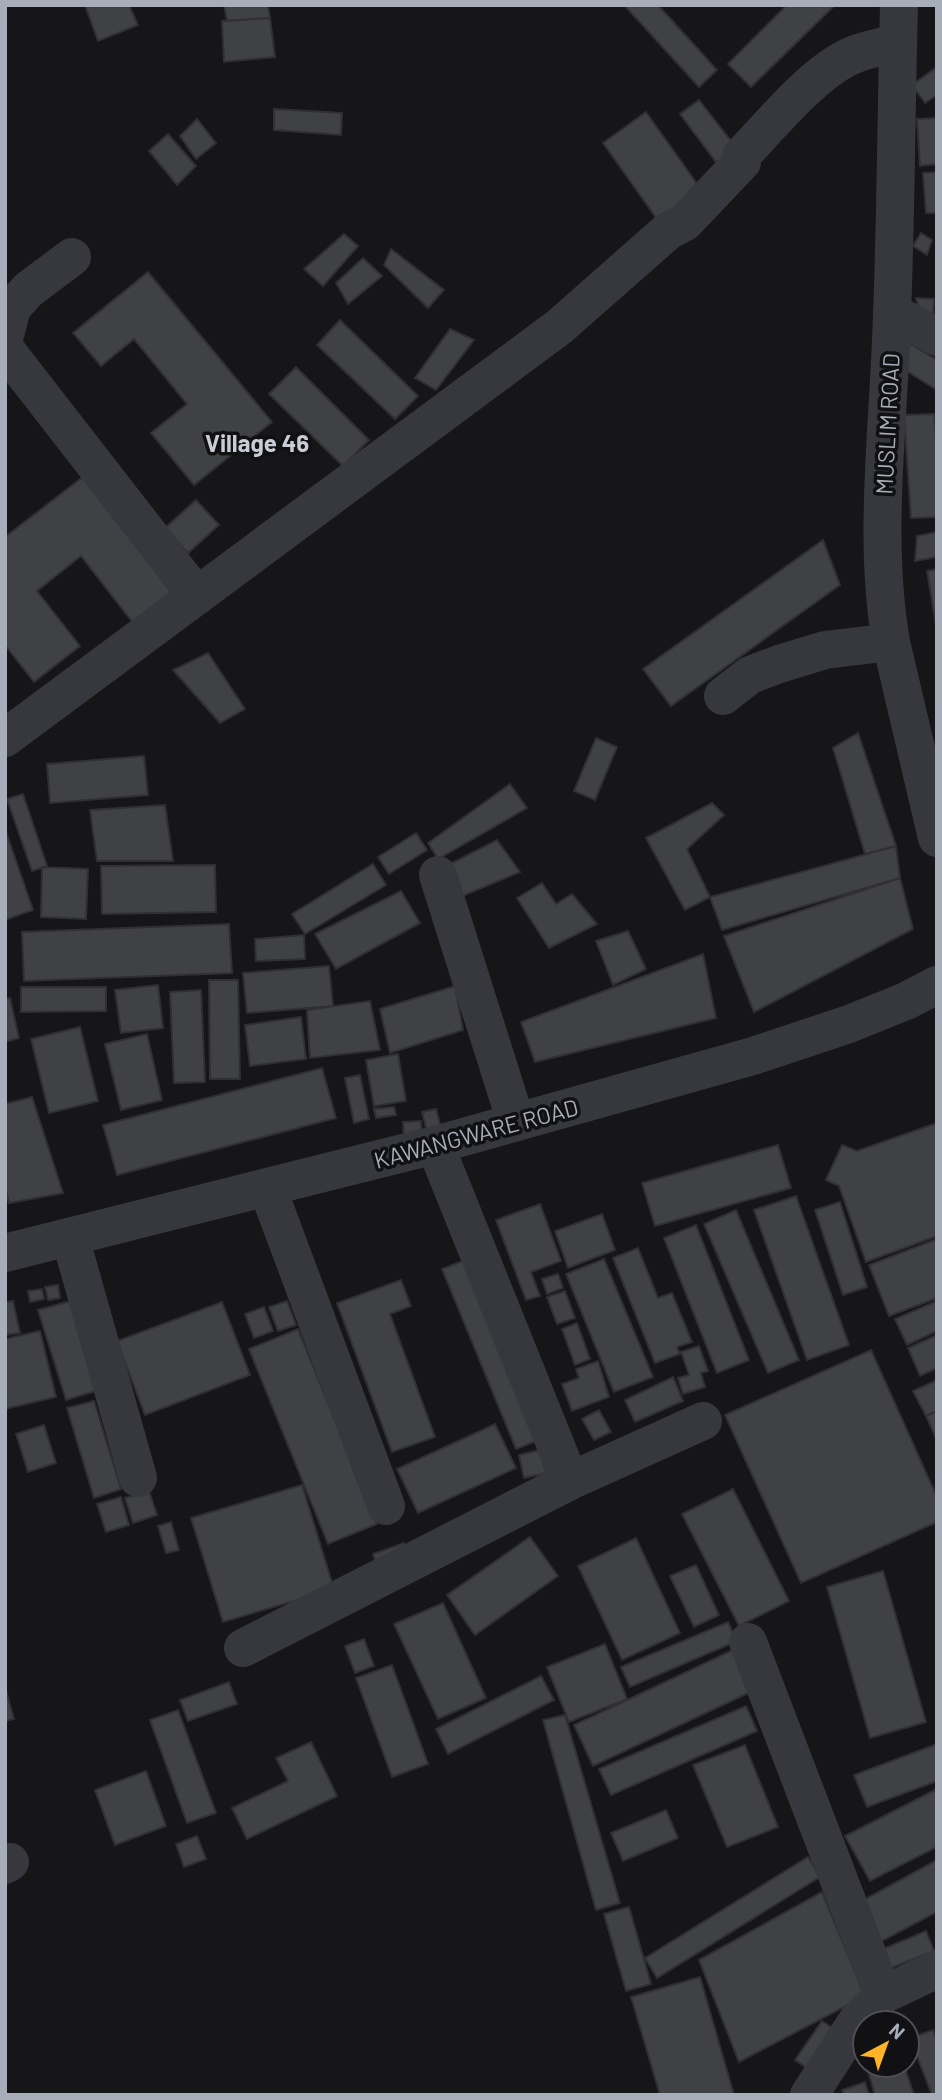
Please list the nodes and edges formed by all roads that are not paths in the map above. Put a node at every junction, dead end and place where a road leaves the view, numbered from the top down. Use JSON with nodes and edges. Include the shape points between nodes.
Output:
{"nodes":[{"id":1,"x":899,"y":5,"type":"edge"},
{"id":2,"x":898,"y":43,"type":"junction"},
{"id":3,"x":72,"y":257,"type":"dead end"},
{"id":4,"x":892,"y":312,"type":"junction"},
{"id":5,"x":5,"y":335,"type":"edge"},
{"id":6,"x":937,"y":337,"type":"edge"},
{"id":7,"x":5,"y":349,"type":"edge"},
{"id":8,"x":197,"y":596,"type":"junction"},
{"id":9,"x":891,"y":642,"type":"junction"},
{"id":10,"x":723,"y":696,"type":"dead end"},
{"id":11,"x":5,"y":738,"type":"edge"},
{"id":12,"x":937,"y":838,"type":"edge"},
{"id":13,"x":438,"y":875,"type":"dead end"},
{"id":14,"x":937,"y":985,"type":"edge"},
{"id":15,"x":516,"y":1122,"type":"junction"},
{"id":16,"x":435,"y":1145,"type":"junction"},
{"id":17,"x":267,"y":1187,"type":"junction"},
{"id":18,"x":70,"y":1237,"type":"junction"},
{"id":19,"x":6,"y":1251,"type":"edge"},
{"id":20,"x":703,"y":1420,"type":"dead end"},
{"id":21,"x":138,"y":1478,"type":"dead end"},
{"id":22,"x":570,"y":1481,"type":"junction"},
{"id":23,"x":386,"y":1506,"type":"dead end"},
{"id":24,"x":748,"y":1642,"type":"dead end"},
{"id":25,"x":243,"y":1648,"type":"dead end"},
{"id":26,"x":937,"y":1969,"type":"edge"},
{"id":27,"x":883,"y":1995,"type":"junction"},
{"id":28,"x":809,"y":2095,"type":"edge"}],
"edges":[{"from":1,"to":2,"type":"street","name":"MUSLIM ROAD"},
{"from":2,"to":4,"type":"street","name":"MUSLIM ROAD"},
{"from":2,"to":8,"type":"street","via":[[850,56],[827,72],[742,155],[742,162],[685,222],[668,231],[559,327]]},
{"from":3,"to":5,"type":"street","via":[[12,308]]},
{"from":4,"to":6,"type":"street"},
{"from":4,"to":9,"type":"street","name":"MUSLIM ROAD","via":[[882,548]]},
{"from":7,"to":8,"type":"street"},
{"from":8,"to":11,"type":"street"},
{"from":9,"to":10,"type":"street","via":[[825,650],[779,664],[750,675]]},
{"from":9,"to":12,"type":"street","name":"MUSLIM ROAD"},
{"from":13,"to":15,"type":"street"},
{"from":14,"to":15,"type":"street","name":"KAWANGWARE ROAD","via":[[849,1024],[753,1056]]},
{"from":15,"to":16,"type":"street","name":"KAWANGWARE ROAD"},
{"from":16,"to":17,"type":"street","name":"KAWANGWARE ROAD"},
{"from":16,"to":22,"type":"street"},
{"from":17,"to":18,"type":"street","name":"KAWANGWARE ROAD"},
{"from":17,"to":23,"type":"street"},
{"from":18,"to":19,"type":"street","name":"KAWANGWARE ROAD"},
{"from":18,"to":21,"type":"street"},
{"from":20,"to":22,"type":"street"},
{"from":22,"to":25,"type":"street"},
{"from":24,"to":27,"type":"street"},
{"from":26,"to":27,"type":"street"},
{"from":27,"to":28,"type":"street","via":[[857,2021]]}]}
